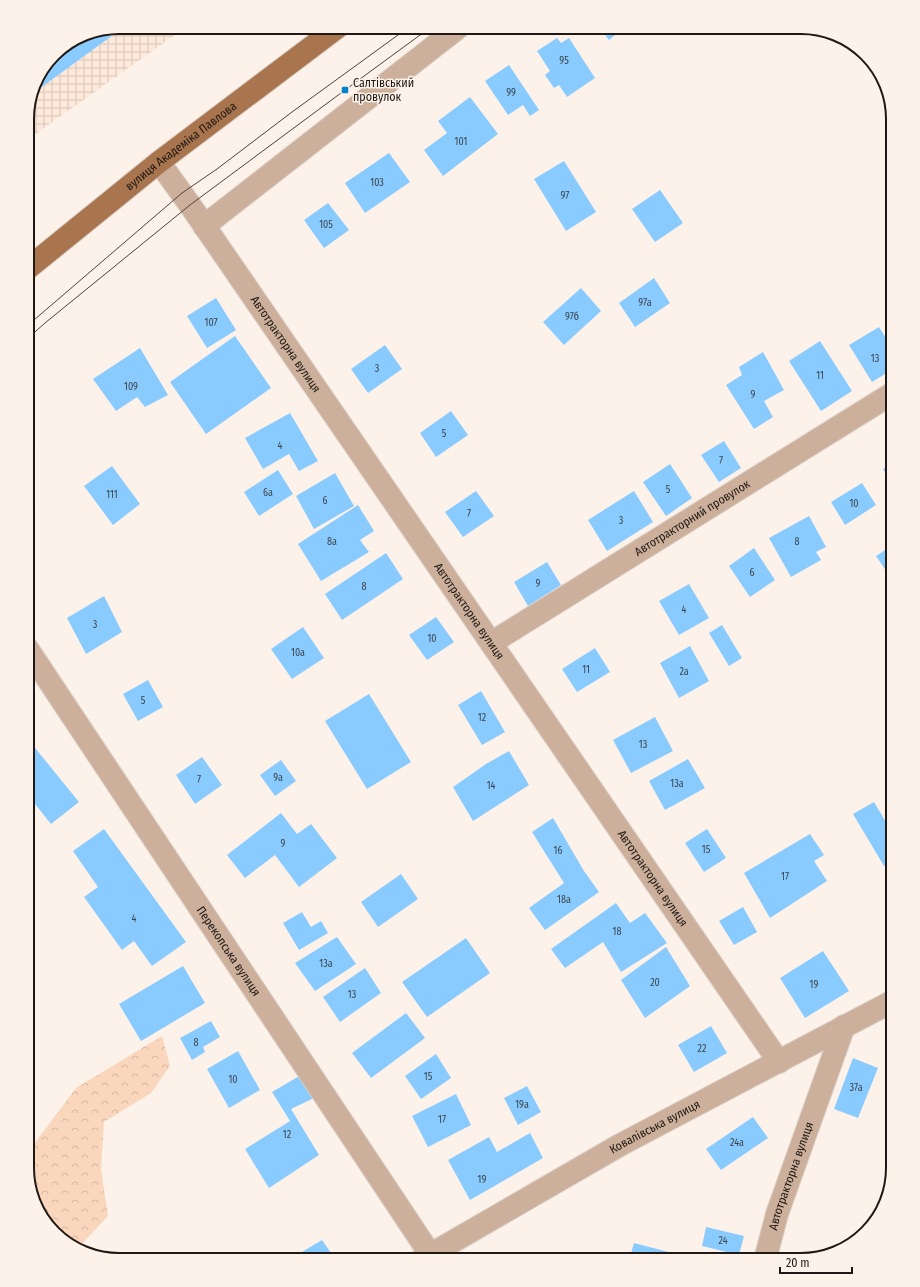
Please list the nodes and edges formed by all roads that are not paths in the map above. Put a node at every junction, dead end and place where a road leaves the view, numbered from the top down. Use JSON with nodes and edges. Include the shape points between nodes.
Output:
{"nodes":[{"id":1,"x":329,"y":34,"type":"edge"},
{"id":2,"x":450,"y":34,"type":"edge"},
{"id":3,"x":159,"y":162,"type":"junction"},
{"id":4,"x":204,"y":226,"type":"junction"},
{"id":5,"x":34,"y":263,"type":"edge"},
{"id":6,"x":886,"y":397,"type":"edge"},
{"id":7,"x":491,"y":642,"type":"junction"},
{"id":8,"x":34,"y":659,"type":"edge"},
{"id":9,"x":886,"y":1005,"type":"edge"},
{"id":10,"x":844,"y":1026,"type":"junction"},
{"id":11,"x":779,"y":1062,"type":"junction"},
{"id":12,"x":422,"y":1253,"type":"edge"},
{"id":13,"x":432,"y":1253,"type":"edge"},
{"id":14,"x":767,"y":1253,"type":"edge"}],
"edges":[{"from":1,"to":3,"type":"main road","name":"вулиця Академіка Павлова"},
{"from":2,"to":4,"type":"street"},
{"from":3,"to":4,"type":"street","name":"Автотракторна вулиця"},
{"from":3,"to":5,"type":"main road","name":"вулиця Академіка Павлова"},
{"from":4,"to":7,"type":"street","name":"Автотракторна вулиця"},
{"from":6,"to":7,"type":"street","name":"Автотракторний провулок"},
{"from":7,"to":11,"type":"street","name":"Автотракторна вулиця"},
{"from":8,"to":12,"type":"street","name":"Перекопська вулиця"},
{"from":9,"to":10,"type":"street","name":"Ковалівська вулиця"},
{"from":10,"to":11,"type":"street","name":"Ковалівська вулиця"},
{"from":10,"to":14,"type":"street","name":"Автотракторна вулиця","via":[[777,1214]]},
{"from":11,"to":13,"type":"street","name":"Ковалівська вулиця","via":[[620,1145]]}]}
